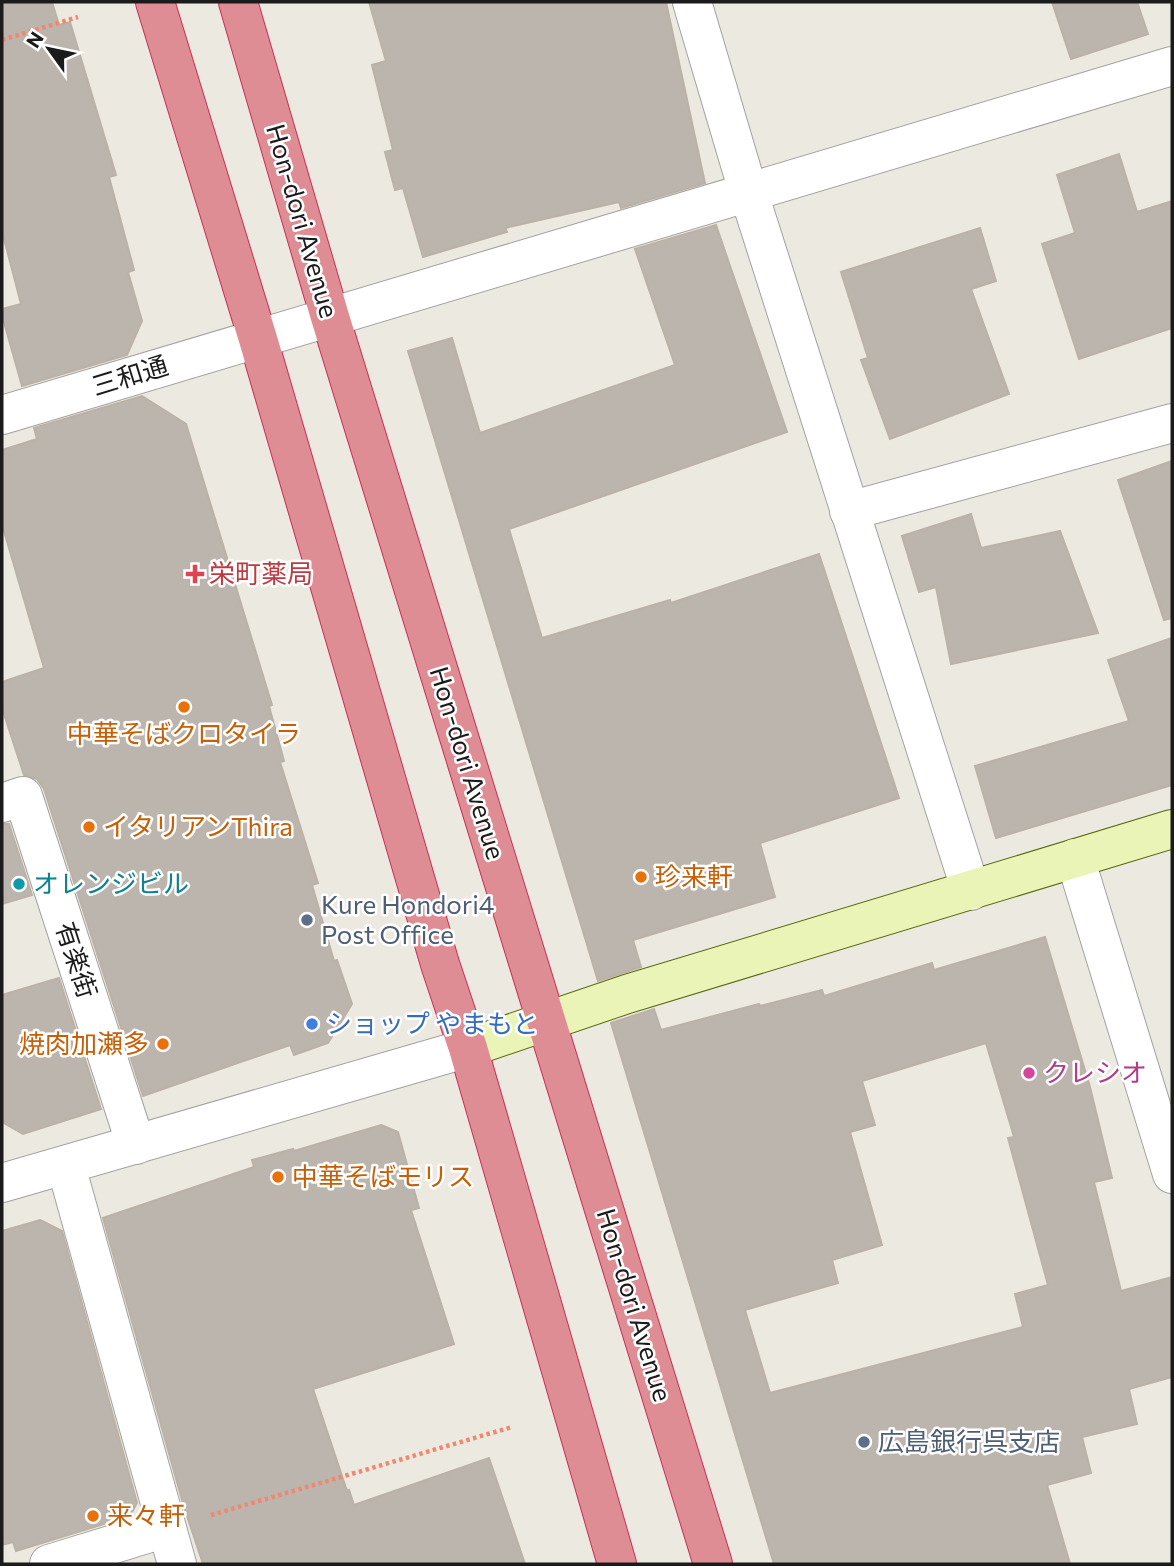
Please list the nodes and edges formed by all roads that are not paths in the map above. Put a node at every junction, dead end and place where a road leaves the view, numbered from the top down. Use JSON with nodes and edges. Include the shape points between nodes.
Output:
{"nodes":[{"id":1,"x":155,"y":2,"type":"edge"},
{"id":2,"x":238,"y":2,"type":"edge"},
{"id":3,"x":692,"y":2,"type":"edge"},
{"id":4,"x":1172,"y":66,"type":"edge"},
{"id":5,"x":748,"y":191,"type":"junction"},
{"id":6,"x":330,"y":317,"type":"junction"},
{"id":7,"x":258,"y":339,"type":"junction"},
{"id":8,"x":2,"y":415,"type":"edge"},
{"id":9,"x":1172,"y":423,"type":"edge"},
{"id":10,"x":849,"y":511,"type":"junction"},
{"id":11,"x":2,"y":803,"type":"edge"},
{"id":12,"x":1172,"y":829,"type":"edge"},
{"id":13,"x":1074,"y":859,"type":"junction"},
{"id":14,"x":971,"y":891,"type":"junction"},
{"id":15,"x":546,"y":1022,"type":"junction"},
{"id":16,"x":468,"y":1048,"type":"junction"},
{"id":17,"x":136,"y":1145,"type":"junction"},
{"id":18,"x":66,"y":1166,"type":"junction"},
{"id":19,"x":1172,"y":1174,"type":"edge"},
{"id":20,"x":2,"y":1183,"type":"edge"},
{"id":21,"x":166,"y":1528,"type":"junction"},
{"id":22,"x":49,"y":1564,"type":"edge"},
{"id":23,"x":177,"y":1564,"type":"edge"},
{"id":24,"x":617,"y":1564,"type":"edge"},
{"id":25,"x":713,"y":1564,"type":"edge"}],
"edges":[{"from":1,"to":7,"type":"highway"},
{"from":2,"to":6,"type":"highway","name":"Hon-dori Avenue"},
{"from":3,"to":5,"type":"street"},
{"from":4,"to":5,"type":"street","name":"三和通"},
{"from":5,"to":6,"type":"street","name":"三和通"},
{"from":5,"to":10,"type":"street"},
{"from":6,"to":7,"type":"street","name":"三和通"},
{"from":6,"to":15,"type":"highway","name":"Hon-dori Avenue"},
{"from":7,"to":8,"type":"street","name":"三和通"},
{"from":7,"to":16,"type":"highway"},
{"from":9,"to":10,"type":"street"},
{"from":10,"to":14,"type":"street"},
{"from":11,"to":17,"type":"street","name":"有楽街","via":[[23,796]]},
{"from":12,"to":13,"type":"street"},
{"from":13,"to":14,"type":"street"},
{"from":13,"to":19,"type":"street"},
{"from":14,"to":15,"type":"street"},
{"from":15,"to":16,"type":"street"},
{"from":15,"to":25,"type":"highway","name":"Hon-dori Avenue"},
{"from":16,"to":17,"type":"street"},
{"from":16,"to":24,"type":"highway"},
{"from":17,"to":18,"type":"street"},
{"from":18,"to":20,"type":"street"},
{"from":18,"to":21,"type":"street"},
{"from":21,"to":22,"type":"street"},
{"from":21,"to":23,"type":"street"}]}
